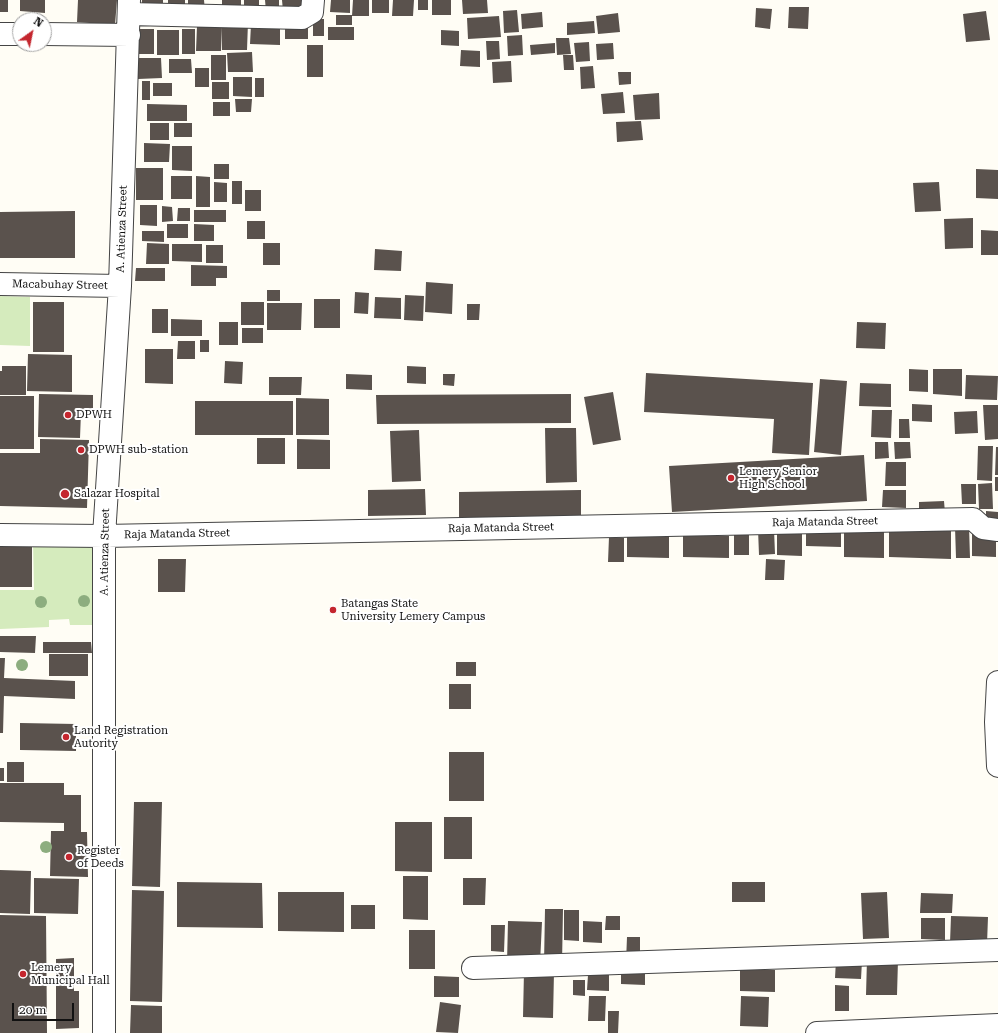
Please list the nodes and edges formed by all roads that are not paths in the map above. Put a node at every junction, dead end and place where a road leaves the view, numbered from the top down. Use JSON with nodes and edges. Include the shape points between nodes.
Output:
{"nodes":[{"id":1,"x":313,"y":0,"type":"edge"},
{"id":2,"x":129,"y":16,"type":"edge"},
{"id":3,"x":52,"y":32,"type":"edge"},
{"id":4,"x":0,"y":34,"type":"edge"},
{"id":5,"x":12,"y":34,"type":"edge"},
{"id":6,"x":0,"y":284,"type":"edge"},
{"id":7,"x":120,"y":286,"type":"junction"},
{"id":8,"x":998,"y":530,"type":"edge"},
{"id":9,"x":0,"y":535,"type":"edge"},
{"id":10,"x":104,"y":536,"type":"junction"},
{"id":11,"x":998,"y":682,"type":"edge"},
{"id":12,"x":998,"y":766,"type":"edge"},
{"id":13,"x":998,"y":950,"type":"edge"},
{"id":14,"x":472,"y":968,"type":"dead end"},
{"id":15,"x":998,"y":1025,"type":"edge"},
{"id":16,"x":104,"y":1033,"type":"edge"},
{"id":17,"x":817,"y":1033,"type":"edge"}],
"edges":[{"from":1,"to":2,"type":"street","via":[[312,12],[302,18]]},
{"from":2,"to":3,"type":"street"},
{"from":2,"to":7,"type":"street","name":"A. Atienza Street"},
{"from":4,"to":5,"type":"street"},
{"from":6,"to":7,"type":"street","name":"Macabuhay Street"},
{"from":7,"to":10,"type":"street","name":"A. Atienza Street"},
{"from":8,"to":10,"type":"street","name":"Raja Matanda Street","via":[[983,528],[973,519]]},
{"from":9,"to":10,"type":"street","name":"Raja Matanda Street"},
{"from":10,"to":16,"type":"street","name":"A. Atienza Street"},
{"from":11,"to":12,"type":"street"},
{"from":13,"to":14,"type":"street"},
{"from":15,"to":17,"type":"street"}]}
